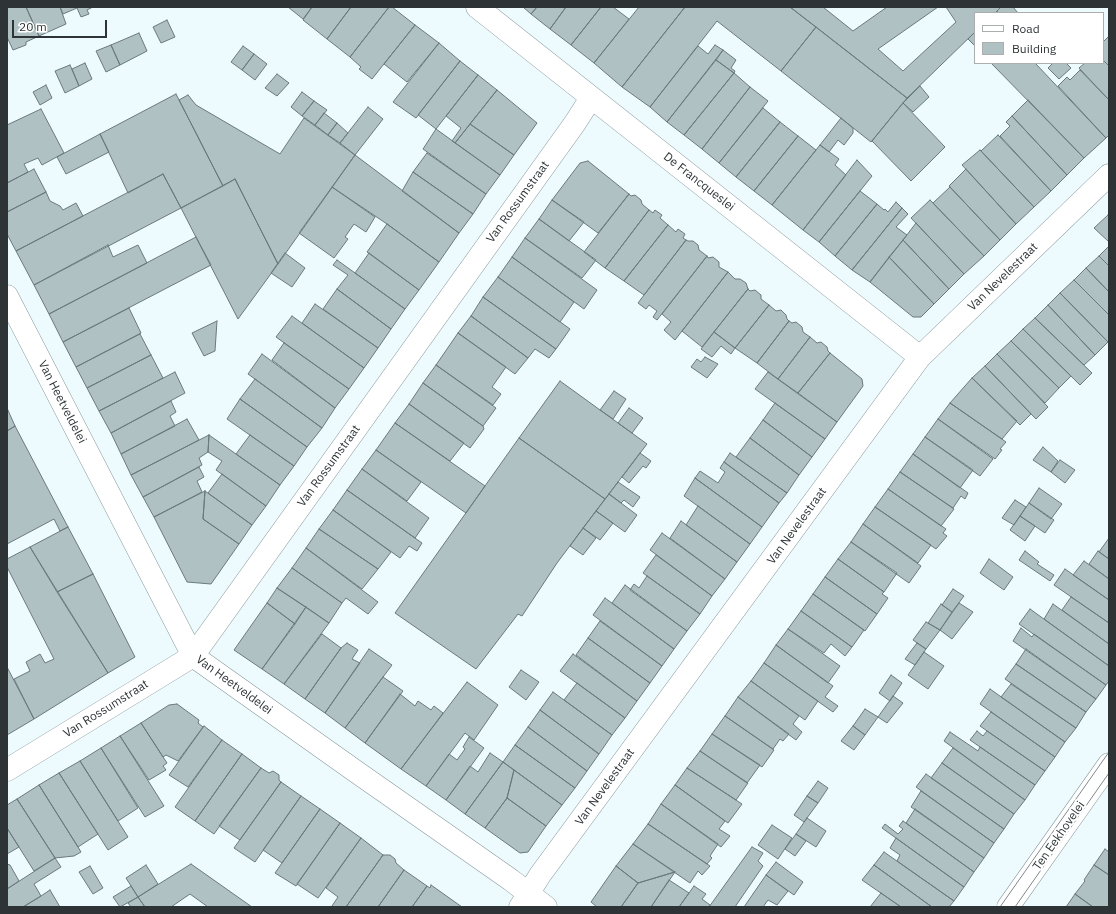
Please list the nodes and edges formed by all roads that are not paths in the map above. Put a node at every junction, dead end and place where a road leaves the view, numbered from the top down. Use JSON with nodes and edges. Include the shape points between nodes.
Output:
{"nodes":[{"id":1,"x":477,"y":7,"type":"edge"},
{"id":2,"x":591,"y":98,"type":"junction"},
{"id":3,"x":1109,"y":175,"type":"edge"},
{"id":4,"x":7,"y":296,"type":"edge"},
{"id":5,"x":920,"y":357,"type":"junction"},
{"id":6,"x":193,"y":656,"type":"junction"},
{"id":7,"x":1109,"y":764,"type":"edge"},
{"id":8,"x":7,"y":770,"type":"edge"},
{"id":9,"x":524,"y":900,"type":"edge"},
{"id":10,"x":546,"y":907,"type":"edge"},
{"id":11,"x":1008,"y":907,"type":"edge"}],
"edges":[{"from":1,"to":2,"type":"street","name":"De Francqueslei"},
{"from":2,"to":5,"type":"street","name":"De Francqueslei"},
{"from":2,"to":6,"type":"street","name":"Van Rossumstraat"},
{"from":3,"to":5,"type":"street","name":"Van Nevelestraat"},
{"from":4,"to":6,"type":"street","name":"Van Heetveldelei"},
{"from":5,"to":9,"type":"street","name":"Van Nevelestraat"},
{"from":6,"to":8,"type":"street","name":"Van Rossumstraat"},
{"from":6,"to":9,"type":"street","name":"Van Heetveldelei","via":[[504,875]]},
{"from":7,"to":11,"type":"street","name":"Ten Eekhovelei"},
{"from":9,"to":10,"type":"street","name":"Van Heetveldelei"}]}
